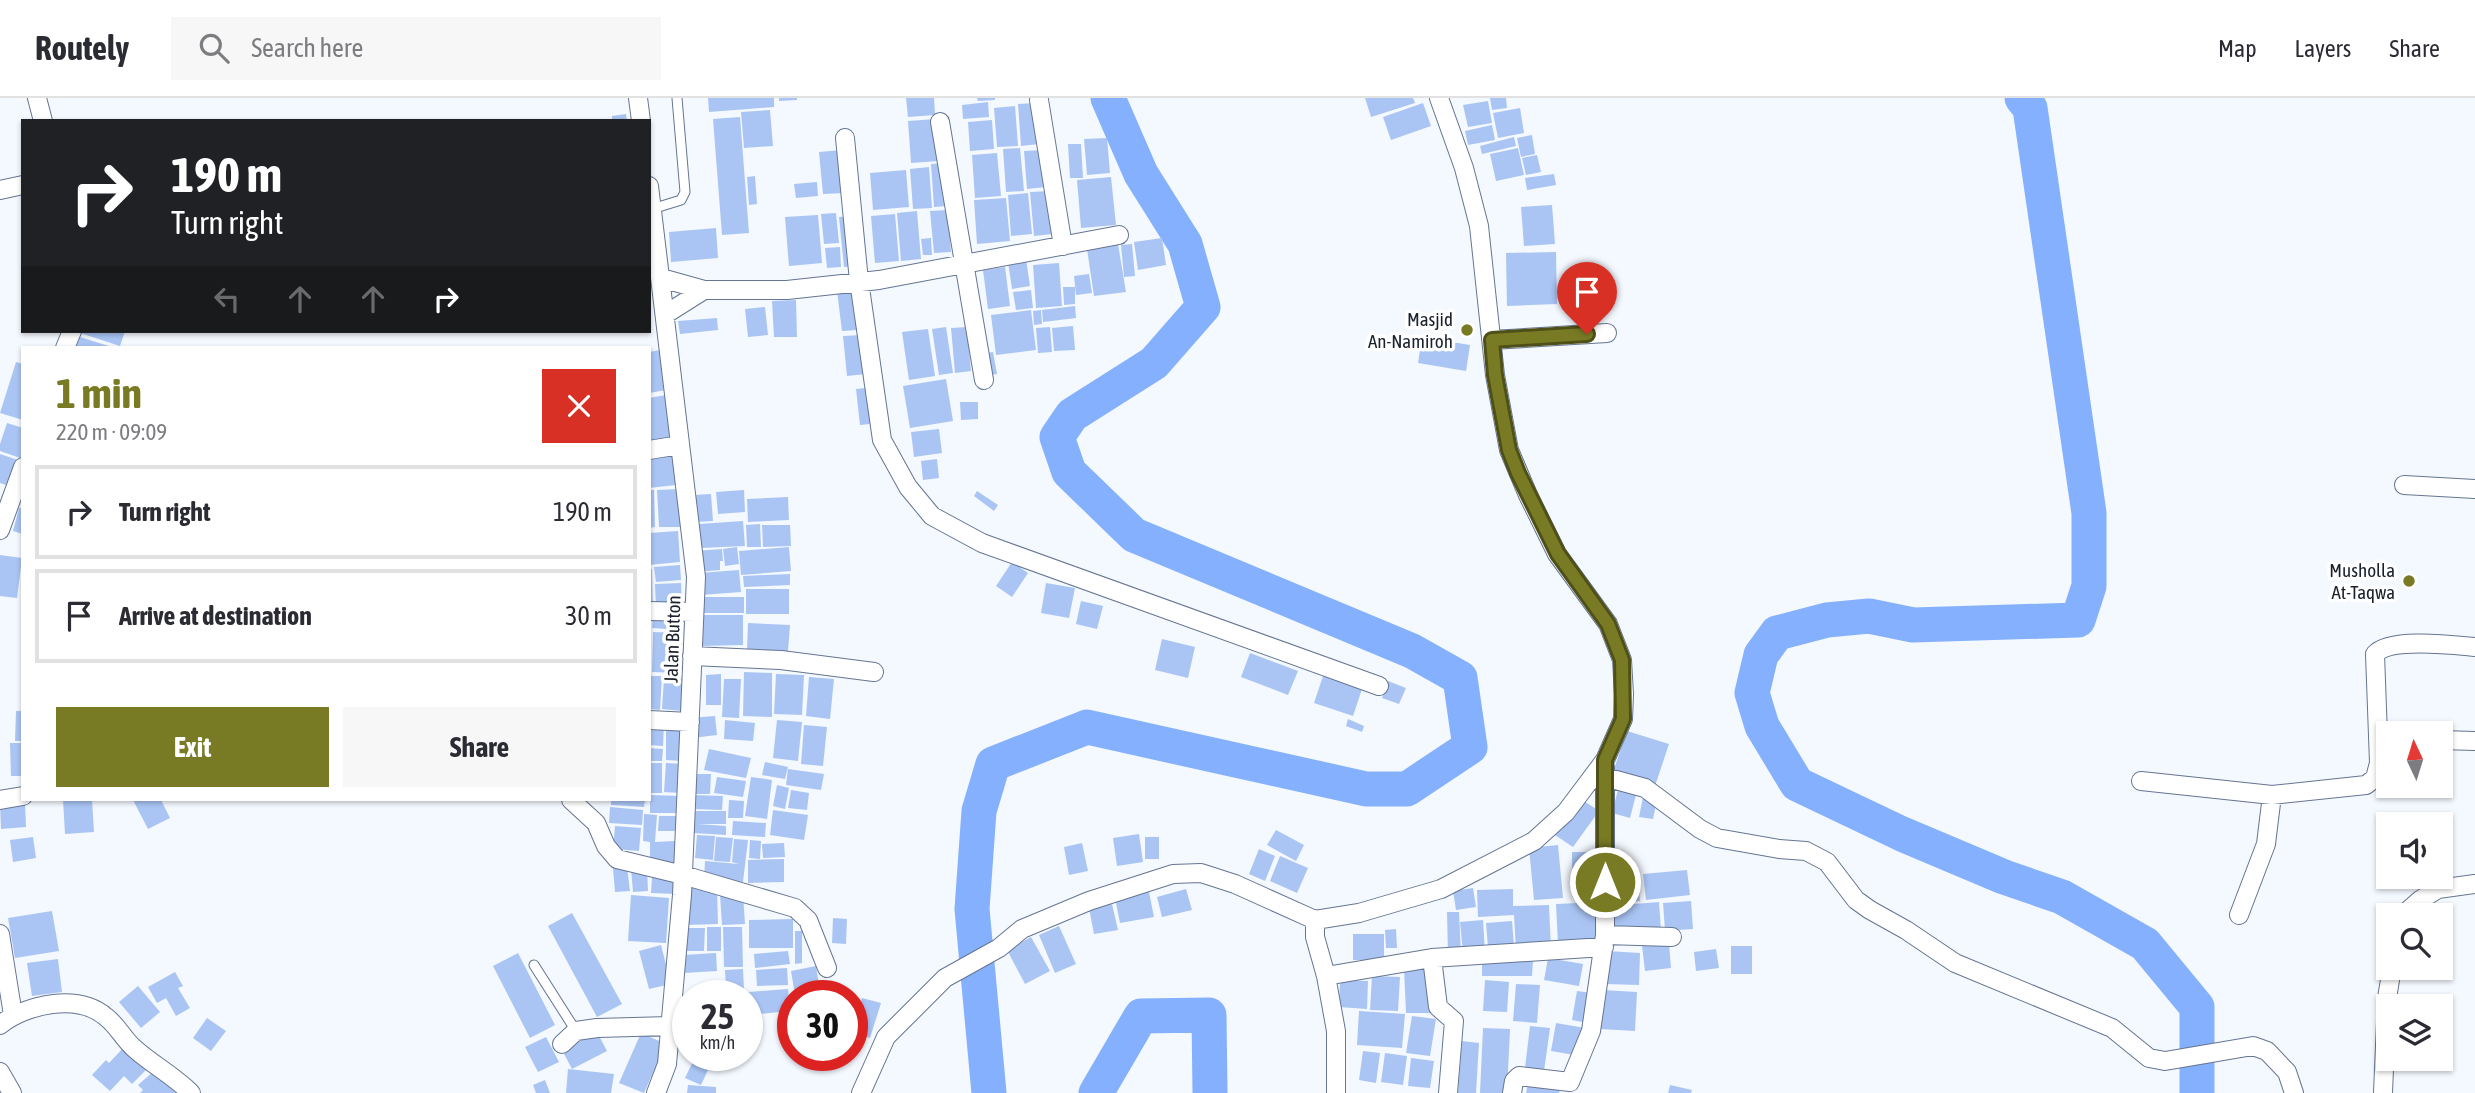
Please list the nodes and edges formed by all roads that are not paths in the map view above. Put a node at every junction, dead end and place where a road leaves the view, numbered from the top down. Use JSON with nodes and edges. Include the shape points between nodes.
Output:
{"nodes":[{"id":1,"x":37,"y":98,"type":"edge"},
{"id":2,"x":638,"y":98,"type":"edge"},
{"id":3,"x":677,"y":98,"type":"edge"},
{"id":4,"x":1439,"y":98,"type":"edge"},
{"id":5,"x":1039,"y":100,"type":"dead end"},
{"id":6,"x":42,"y":119,"type":"edge"},
{"id":7,"x":641,"y":119,"type":"edge"},
{"id":8,"x":940,"y":122,"type":"dead end"},
{"id":9,"x":845,"y":138,"type":"dead end"},
{"id":10,"x":21,"y":185,"type":"edge"},
{"id":11,"x":0,"y":190,"type":"edge"},
{"id":12,"x":651,"y":201,"type":"edge"},
{"id":13,"x":652,"y":209,"type":"junction"},
{"id":14,"x":1119,"y":235,"type":"dead end"},
{"id":15,"x":1063,"y":246,"type":"junction"},
{"id":16,"x":962,"y":264,"type":"junction"},
{"id":17,"x":661,"y":278,"type":"junction"},
{"id":18,"x":859,"y":281,"type":"junction"},
{"id":19,"x":704,"y":290,"type":"junction"},
{"id":20,"x":666,"y":314,"type":"junction"},
{"id":21,"x":1607,"y":333,"type":"dead end"},
{"id":22,"x":1492,"y":340,"type":"junction"},
{"id":23,"x":984,"y":380,"type":"dead end"},
{"id":24,"x":680,"y":445,"type":"junction"},
{"id":25,"x":651,"y":450,"type":"edge"},
{"id":26,"x":21,"y":472,"type":"edge"},
{"id":27,"x":2404,"y":485,"type":"dead end"},
{"id":28,"x":2475,"y":489,"type":"edge"},
{"id":29,"x":0,"y":530,"type":"edge"},
{"id":30,"x":651,"y":611,"type":"edge"},
{"id":31,"x":694,"y":612,"type":"junction"},
{"id":32,"x":2475,"y":648,"type":"edge"},
{"id":33,"x":692,"y":656,"type":"junction"},
{"id":34,"x":874,"y":673,"type":"dead end"},
{"id":35,"x":1379,"y":686,"type":"dead end"},
{"id":36,"x":651,"y":720,"type":"edge"},
{"id":37,"x":690,"y":722,"type":"junction"},
{"id":38,"x":2454,"y":740,"type":"edge"},
{"id":39,"x":2475,"y":741,"type":"edge"},
{"id":40,"x":1605,"y":768,"type":"junction"},
{"id":41,"x":2141,"y":781,"type":"dead end"},
{"id":42,"x":2272,"y":795,"type":"junction"},
{"id":43,"x":21,"y":796,"type":"edge"},
{"id":44,"x":0,"y":800,"type":"edge"},
{"id":45,"x":572,"y":801,"type":"edge"},
{"id":46,"x":683,"y":875,"type":"junction"},
{"id":47,"x":2475,"y":884,"type":"edge"},
{"id":48,"x":2417,"y":903,"type":"edge"},
{"id":49,"x":2239,"y":915,"type":"dead end"},
{"id":50,"x":1315,"y":920,"type":"junction"},
{"id":51,"x":0,"y":934,"type":"edge"},
{"id":52,"x":1672,"y":937,"type":"dead end"},
{"id":53,"x":1604,"y":941,"type":"junction"},
{"id":54,"x":1432,"y":958,"type":"junction"},
{"id":55,"x":534,"y":965,"type":"dead end"},
{"id":56,"x":827,"y":968,"type":"dead end"},
{"id":57,"x":1326,"y":976,"type":"junction"},
{"id":58,"x":2390,"y":980,"type":"edge"},
{"id":59,"x":6,"y":1020,"type":"edge"},
{"id":60,"x":670,"y":1026,"type":"junction"},
{"id":61,"x":576,"y":1031,"type":"junction"},
{"id":62,"x":562,"y":1044,"type":"dead end"},
{"id":63,"x":0,"y":1072,"type":"edge"},
{"id":64,"x":1569,"y":1088,"type":"edge"},
{"id":65,"x":12,"y":1093,"type":"edge"},
{"id":66,"x":191,"y":1093,"type":"edge"},
{"id":67,"x":656,"y":1093,"type":"edge"},
{"id":68,"x":861,"y":1093,"type":"edge"},
{"id":69,"x":1336,"y":1093,"type":"edge"},
{"id":70,"x":1448,"y":1093,"type":"edge"},
{"id":71,"x":1512,"y":1093,"type":"edge"},
{"id":72,"x":2294,"y":1093,"type":"edge"},
{"id":73,"x":2383,"y":1093,"type":"edge"}],
"edges":[{"from":1,"to":6,"type":"street"},
{"from":2,"to":7,"type":"street"},
{"from":3,"to":13,"type":"lane","via":[[685,192],[681,200]]},
{"from":4,"to":22,"type":"street","via":[[1479,226]]},
{"from":5,"to":15,"type":"street"},
{"from":8,"to":16,"type":"street"},
{"from":9,"to":18,"type":"street"},
{"from":10,"to":11,"type":"street"},
{"from":12,"to":13,"type":"street","name":"Jalan Button"},
{"from":13,"to":17,"type":"street","name":"Jalan Button"},
{"from":14,"to":15,"type":"street"},
{"from":15,"to":16,"type":"street"},
{"from":16,"to":18,"type":"street"},
{"from":16,"to":23,"type":"street"},
{"from":17,"to":19,"type":"street"},
{"from":17,"to":20,"type":"street","name":"Jalan Button"},
{"from":18,"to":19,"type":"street","via":[[787,290]]},
{"from":18,"to":35,"type":"street","via":[[882,440],[908,487],[933,516],[982,543]]},
{"from":19,"to":20,"type":"street"},
{"from":20,"to":24,"type":"street","name":"Jalan Button"},
{"from":21,"to":22,"type":"street"},
{"from":22,"to":40,"type":"street","via":[[1509,450],[1558,554],[1608,624],[1622,660],[1623,719]]},
{"from":24,"to":25,"type":"street"},
{"from":24,"to":31,"type":"street","name":"Jalan Button","via":[[696,577]]},
{"from":26,"to":29,"type":"street"},
{"from":27,"to":28,"type":"street"},
{"from":30,"to":31,"type":"street"},
{"from":31,"to":33,"type":"street","name":"Jalan Button"},
{"from":32,"to":42,"type":"street","via":[[2380,649],[2375,654],[2379,763],[2375,778],[2366,785]]},
{"from":33,"to":34,"type":"street","via":[[781,660]]},
{"from":33,"to":37,"type":"street","name":"Jalan Button"},
{"from":36,"to":37,"type":"street"},
{"from":37,"to":46,"type":"street","name":"Jalan Button"},
{"from":38,"to":39,"type":"street"},
{"from":40,"to":50,"type":"street","via":[[1534,841],[1441,889],[1359,913]]},
{"from":40,"to":53,"type":"street"},
{"from":40,"to":72,"type":"street","via":[[1645,788],[1717,838],[1806,850],[1827,862],[1856,900],[1955,963],[2112,1028],[2149,1058],[2165,1061],[2253,1046],[2267,1051],[2287,1072]]},
{"from":41,"to":42,"type":"street"},
{"from":42,"to":49,"type":"street","via":[[2266,844]]},
{"from":43,"to":44,"type":"street"},
{"from":45,"to":46,"type":"street","via":[[596,823],[617,859]]},
{"from":46,"to":56,"type":"street","via":[[795,908],[808,920]]},
{"from":46,"to":60,"type":"street","name":"Jalan Button"},
{"from":47,"to":48,"type":"street","via":[[2438,889]]},
{"from":50,"to":57,"type":"street"},
{"from":50,"to":68,"type":"street","via":[[1200,873],[1139,883],[1055,915],[1022,929],[999,948],[945,978],[886,1037]]},
{"from":51,"to":59,"type":"street"},
{"from":52,"to":53,"type":"street"},
{"from":53,"to":54,"type":"street"},
{"from":53,"to":64,"type":"street","via":[[1591,1031]]},
{"from":54,"to":57,"type":"street"},
{"from":54,"to":70,"type":"street","via":[[1438,1006],[1454,1021]]},
{"from":55,"to":61,"type":"lane"},
{"from":57,"to":69,"type":"street","via":[[1336,1031]]},
{"from":58,"to":73,"type":"street"},
{"from":59,"to":66,"type":"street","via":[[45,1005],[70,1003],[97,1010],[132,1046]]},
{"from":60,"to":61,"type":"street"},
{"from":60,"to":67,"type":"street","name":"Jalan Button","via":[[667,1064]]},
{"from":61,"to":62,"type":"street"},
{"from":63,"to":65,"type":"street"},
{"from":64,"to":71,"type":"street","via":[[1519,1076]]}]}
